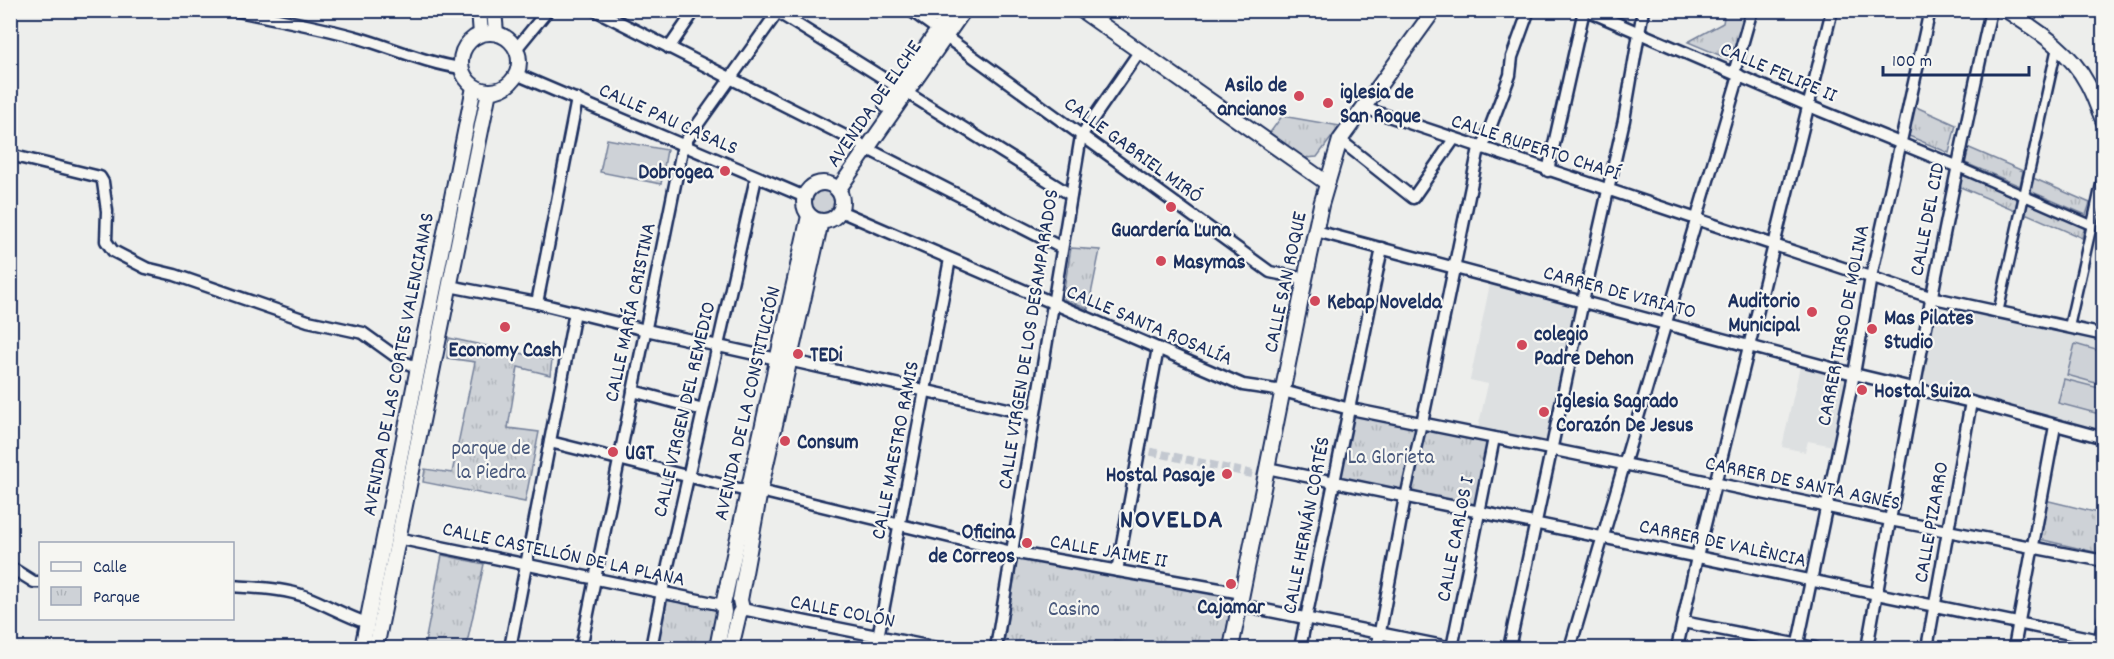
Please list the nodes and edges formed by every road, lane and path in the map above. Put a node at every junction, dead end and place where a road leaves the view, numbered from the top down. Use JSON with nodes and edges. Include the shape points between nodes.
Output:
{"nodes":[{"id":1,"x":233,"y":10,"type":"edge"},
{"id":2,"x":479,"y":10,"type":"edge"},
{"id":3,"x":495,"y":10,"type":"edge"},
{"id":4,"x":548,"y":10,"type":"edge"},
{"id":5,"x":595,"y":10,"type":"edge"},
{"id":6,"x":623,"y":10,"type":"edge"},
{"id":7,"x":694,"y":10,"type":"edge"},
{"id":8,"x":910,"y":10,"type":"edge"},
{"id":9,"x":951,"y":10,"type":"edge"},
{"id":10,"x":964,"y":10,"type":"edge"},
{"id":11,"x":1081,"y":10,"type":"edge"},
{"id":12,"x":1434,"y":10,"type":"edge"},
{"id":13,"x":1529,"y":10,"type":"edge"},
{"id":14,"x":1585,"y":10,"type":"edge"},
{"id":15,"x":1643,"y":10,"type":"edge"},
{"id":16,"x":1752,"y":10,"type":"edge"},
{"id":17,"x":1832,"y":10,"type":"edge"},
{"id":18,"x":1930,"y":10,"type":"edge"},
{"id":19,"x":1991,"y":10,"type":"edge"},
{"id":20,"x":2006,"y":10,"type":"edge"},
{"id":21,"x":777,"y":11,"type":"edge"},
{"id":22,"x":616,"y":21,"type":"junction"},
{"id":23,"x":496,"y":33,"type":"junction"},
{"id":24,"x":1640,"y":33,"type":"junction"},
{"id":25,"x":480,"y":34,"type":"junction"},
{"id":26,"x":942,"y":34,"type":"junction"},
{"id":27,"x":2057,"y":47,"type":"junction"},
{"id":28,"x":669,"y":48,"type":"junction"},
{"id":29,"x":516,"y":49,"type":"junction"},
{"id":30,"x":1138,"y":52,"type":"junction"},
{"id":31,"x":461,"y":68,"type":"junction"},
{"id":32,"x":516,"y":74,"type":"junction"},
{"id":33,"x":1737,"y":74,"type":"junction"},
{"id":34,"x":731,"y":80,"type":"junction"},
{"id":35,"x":474,"y":87,"type":"junction"},
{"id":36,"x":903,"y":90,"type":"junction"},
{"id":37,"x":489,"y":91,"type":"junction"},
{"id":38,"x":577,"y":99,"type":"junction"},
{"id":39,"x":1809,"y":106,"type":"junction"},
{"id":40,"x":1364,"y":108,"type":"junction"},
{"id":41,"x":2103,"y":122,"type":"edge"},
{"id":42,"x":1081,"y":136,"type":"junction"},
{"id":43,"x":1454,"y":139,"type":"junction"},
{"id":44,"x":1340,"y":140,"type":"junction"},
{"id":45,"x":1900,"y":142,"type":"junction"},
{"id":46,"x":863,"y":145,"type":"junction"},
{"id":47,"x":684,"y":146,"type":"junction"},
{"id":48,"x":1481,"y":149,"type":"junction"},
{"id":49,"x":10,"y":155,"type":"edge"},
{"id":50,"x":1956,"y":166,"type":"junction"},
{"id":51,"x":1548,"y":171,"type":"junction"},
{"id":52,"x":2103,"y":171,"type":"edge"},
{"id":53,"x":756,"y":178,"type":"junction"},
{"id":54,"x":1327,"y":183,"type":"junction"},
{"id":55,"x":834,"y":188,"type":"junction"},
{"id":56,"x":1607,"y":190,"type":"junction"},
{"id":57,"x":1071,"y":195,"type":"junction"},
{"id":58,"x":2024,"y":195,"type":"junction"},
{"id":59,"x":805,"y":197,"type":"junction"},
{"id":60,"x":840,"y":211,"type":"junction"},
{"id":61,"x":815,"y":219,"type":"junction"},
{"id":62,"x":1697,"y":220,"type":"junction"},
{"id":63,"x":2091,"y":225,"type":"junction"},
{"id":64,"x":1316,"y":231,"type":"junction"},
{"id":65,"x":1774,"y":246,"type":"junction"},
{"id":66,"x":1062,"y":248,"type":"junction"},
{"id":67,"x":1382,"y":248,"type":"junction"},
{"id":68,"x":950,"y":260,"type":"junction"},
{"id":69,"x":1455,"y":267,"type":"junction"},
{"id":70,"x":1870,"y":277,"type":"junction"},
{"id":71,"x":1305,"y":279,"type":"junction"},
{"id":72,"x":449,"y":286,"type":"junction"},
{"id":73,"x":1930,"y":297,"type":"junction"},
{"id":74,"x":1583,"y":302,"type":"junction"},
{"id":75,"x":537,"y":303,"type":"junction"},
{"id":76,"x":1053,"y":303,"type":"junction"},
{"id":77,"x":575,"y":312,"type":"junction"},
{"id":78,"x":1998,"y":313,"type":"junction"},
{"id":79,"x":1666,"y":324,"type":"junction"},
{"id":80,"x":2069,"y":327,"type":"junction"},
{"id":81,"x":646,"y":330,"type":"junction"},
{"id":82,"x":2103,"y":335,"type":"edge"},
{"id":83,"x":718,"y":344,"type":"junction"},
{"id":84,"x":1749,"y":346,"type":"junction"},
{"id":85,"x":1158,"y":348,"type":"junction"},
{"id":86,"x":782,"y":360,"type":"junction"},
{"id":87,"x":418,"y":368,"type":"junction"},
{"id":88,"x":1854,"y":374,"type":"junction"},
{"id":89,"x":1914,"y":388,"type":"junction"},
{"id":90,"x":926,"y":390,"type":"junction"},
{"id":91,"x":1283,"y":391,"type":"junction"},
{"id":92,"x":633,"y":392,"type":"junction"},
{"id":93,"x":1971,"y":402,"type":"junction"},
{"id":94,"x":1348,"y":408,"type":"junction"},
{"id":95,"x":703,"y":410,"type":"junction"},
{"id":96,"x":1034,"y":415,"type":"junction"},
{"id":97,"x":1422,"y":423,"type":"junction"},
{"id":98,"x":2055,"y":426,"type":"junction"},
{"id":99,"x":1494,"y":438,"type":"junction"},
{"id":100,"x":2103,"y":438,"type":"edge"},
{"id":101,"x":550,"y":442,"type":"junction"},
{"id":102,"x":1551,"y":450,"type":"junction"},
{"id":103,"x":618,"y":459,"type":"junction"},
{"id":104,"x":1624,"y":464,"type":"junction"},
{"id":105,"x":1267,"y":468,"type":"junction"},
{"id":106,"x":688,"y":477,"type":"junction"},
{"id":107,"x":1334,"y":482,"type":"junction"},
{"id":108,"x":1716,"y":484,"type":"junction"},
{"id":109,"x":754,"y":491,"type":"junction"},
{"id":110,"x":1405,"y":497,"type":"junction"},
{"id":111,"x":1826,"y":507,"type":"junction"},
{"id":112,"x":1480,"y":512,"type":"junction"},
{"id":113,"x":1890,"y":520,"type":"junction"},
{"id":114,"x":1535,"y":523,"type":"junction"},
{"id":115,"x":900,"y":525,"type":"junction"},
{"id":116,"x":1947,"y":531,"type":"junction"},
{"id":117,"x":1603,"y":537,"type":"junction"},
{"id":118,"x":397,"y":538,"type":"junction"},
{"id":119,"x":2032,"y":549,"type":"junction"},
{"id":120,"x":1012,"y":552,"type":"junction"},
{"id":121,"x":1697,"y":557,"type":"junction"},
{"id":122,"x":2103,"y":561,"type":"edge"},
{"id":123,"x":526,"y":564,"type":"junction"},
{"id":124,"x":10,"y":567,"type":"edge"},
{"id":125,"x":1117,"y":571,"type":"junction"},
{"id":126,"x":595,"y":578,"type":"junction"},
{"id":127,"x":1811,"y":580,"type":"junction"},
{"id":128,"x":39,"y":582,"type":"edge"},
{"id":129,"x":234,"y":586,"type":"edge"},
{"id":130,"x":662,"y":592,"type":"junction"},
{"id":131,"x":1876,"y":594,"type":"junction"},
{"id":132,"x":1241,"y":599,"type":"junction"},
{"id":133,"x":1935,"y":605,"type":"junction"},
{"id":134,"x":724,"y":606,"type":"junction"},
{"id":135,"x":740,"y":608,"type":"junction"},
{"id":136,"x":1307,"y":618,"type":"junction"},
{"id":137,"x":2103,"y":619,"type":"edge"},
{"id":138,"x":1683,"y":622,"type":"junction"},
{"id":139,"x":367,"y":623,"type":"junction"},
{"id":140,"x":2018,"y":624,"type":"junction"},
{"id":141,"x":1380,"y":634,"type":"junction"},
{"id":142,"x":878,"y":637,"type":"junction"},
{"id":143,"x":2100,"y":643,"type":"edge"},
{"id":144,"x":1797,"y":647,"type":"edge"},
{"id":145,"x":362,"y":648,"type":"edge"},
{"id":146,"x":368,"y":648,"type":"edge"},
{"id":147,"x":376,"y":648,"type":"edge"},
{"id":148,"x":510,"y":648,"type":"edge"},
{"id":149,"x":581,"y":648,"type":"edge"},
{"id":150,"x":651,"y":648,"type":"edge"},
{"id":151,"x":717,"y":648,"type":"edge"},
{"id":152,"x":731,"y":648,"type":"edge"},
{"id":153,"x":876,"y":648,"type":"edge"},
{"id":154,"x":937,"y":648,"type":"edge"},
{"id":155,"x":996,"y":648,"type":"edge"},
{"id":156,"x":1231,"y":648,"type":"edge"},
{"id":157,"x":1300,"y":648,"type":"edge"},
{"id":158,"x":1377,"y":648,"type":"edge"},
{"id":159,"x":1452,"y":648,"type":"edge"},
{"id":160,"x":1509,"y":648,"type":"edge"},
{"id":161,"x":1570,"y":648,"type":"edge"},
{"id":162,"x":1677,"y":648,"type":"edge"},
{"id":163,"x":1815,"y":648,"type":"edge"},
{"id":164,"x":1867,"y":648,"type":"edge"},
{"id":165,"x":1927,"y":648,"type":"edge"},
{"id":166,"x":2014,"y":648,"type":"edge"}],
"edges":[{"from":1,"to":31,"type":"street","via":[[359,38]]},
{"from":2,"to":25,"type":"street"},
{"from":3,"to":23,"type":"street"},
{"from":4,"to":29,"type":"street"},
{"from":5,"to":22,"type":"street"},
{"from":6,"to":22,"type":"street"},
{"from":7,"to":28,"type":"street"},
{"from":8,"to":26,"type":"street","name":"CALLE GABRIEL MIRÓ"},
{"from":9,"to":26,"type":"street","name":"AVENIDA DE ELCHE"},
{"from":10,"to":26,"type":"street","name":"AVENIDA DE ELCHE"},
{"from":11,"to":30,"type":"street"},
{"from":12,"to":40,"type":"street"},
{"from":13,"to":48,"type":"street","via":[[1512,57],[1510,75]]},
{"from":14,"to":24,"type":"street","name":"CALLE FELIPE II"},
{"from":14,"to":51,"type":"street"},
{"from":15,"to":24,"type":"street"},
{"from":16,"to":33,"type":"street"},
{"from":17,"to":39,"type":"street"},
{"from":18,"to":45,"type":"street","name":"CARRER TIRSO DE MOLINA"},
{"from":19,"to":50,"type":"street","name":"CALLE DEL CID"},
{"from":20,"to":27,"type":"street"},
{"from":21,"to":34,"type":"street","name":"CALLE MARÍA CRISTINA"},
{"from":21,"to":36,"type":"street"},
{"from":22,"to":28,"type":"street"},
{"from":23,"to":25,"type":"street"},
{"from":23,"to":29,"type":"street"},
{"from":24,"to":33,"type":"street","name":"CALLE FELIPE II"},
{"from":24,"to":56,"type":"street"},
{"from":25,"to":31,"type":"street","via":[[462,51]]},
{"from":26,"to":36,"type":"street","name":"AVENIDA DE ELCHE"},
{"from":26,"to":42,"type":"street","name":"CALLE GABRIEL MIRÓ"},
{"from":27,"to":41,"type":"street","via":[[2086,81]]},
{"from":27,"to":58,"type":"street"},
{"from":28,"to":34,"type":"street"},
{"from":29,"to":32,"type":"street"},
{"from":30,"to":42,"type":"street","name":"CALLE VIRGEN DE LOS DESAMPARADOS"},
{"from":30,"to":54,"type":"street"},
{"from":31,"to":35,"type":"street"},
{"from":32,"to":37,"type":"street","via":[[505,87]]},
{"from":32,"to":38,"type":"street","name":"CALLE PAU CASALS"},
{"from":33,"to":39,"type":"street","name":"CALLE FELIPE II"},
{"from":33,"to":62,"type":"street"},
{"from":34,"to":46,"type":"street"},
{"from":34,"to":47,"type":"street","name":"CALLE MARÍA CRISTINA"},
{"from":35,"to":37,"type":"street"},
{"from":35,"to":87,"type":"street","name":"AVENIDA DE LAS CORTES VALENCIANAS"},
{"from":36,"to":46,"type":"street","name":"AVENIDA DE ELCHE"},
{"from":36,"to":57,"type":"street"},
{"from":37,"to":72,"type":"street","name":"AVENIDA DE LAS CORTES VALENCIANAS"},
{"from":38,"to":47,"type":"street","name":"CALLE PAU CASALS"},
{"from":38,"to":75,"type":"street"},
{"from":39,"to":45,"type":"street","name":"CALLE FELIPE II"},
{"from":39,"to":65,"type":"street"},
{"from":40,"to":43,"type":"street","name":"CALLE RUPERTO CHAPÍ"},
{"from":40,"to":44,"type":"street"},
{"from":42,"to":57,"type":"street","name":"CALLE VIRGEN DE LOS DESAMPARADOS"},
{"from":42,"to":71,"type":"street","name":"CALLE GABRIEL MIRÓ","via":[[1270,272]]},
{"from":43,"to":44,"type":"street","via":[[1413,198]]},
{"from":43,"to":48,"type":"street","name":"CALLE RUPERTO CHAPÍ"},
{"from":44,"to":54,"type":"street","name":"CALLE SAN ROQUE"},
{"from":45,"to":50,"type":"street","name":"CALLE FELIPE II"},
{"from":45,"to":70,"type":"street","name":"CARRER TIRSO DE MOLINA"},
{"from":46,"to":55,"type":"street","name":"AVENIDA DE ELCHE"},
{"from":46,"to":66,"type":"street"},
{"from":47,"to":53,"type":"street","name":"CALLE PAU CASALS"},
{"from":47,"to":81,"type":"street","name":"CALLE MARÍA CRISTINA"},
{"from":48,"to":51,"type":"street","name":"CALLE RUPERTO CHAPÍ"},
{"from":48,"to":69,"type":"street"},
{"from":49,"to":87,"type":"street","via":[[100,177],[107,211],[106,241],[113,251],[129,260],[308,321],[363,333]]},
{"from":50,"to":58,"type":"street"},
{"from":50,"to":73,"type":"street","name":"CALLE DEL CID"},
{"from":51,"to":56,"type":"street","name":"CALLE RUPERTO CHAPÍ"},
{"from":52,"to":63,"type":"street"},
{"from":53,"to":59,"type":"street","name":"CALLE PAU CASALS"},
{"from":53,"to":83,"type":"street","name":"CALLE VIRGEN DEL REMEDIO"},
{"from":54,"to":64,"type":"street","name":"CALLE SAN ROQUE"},
{"from":55,"to":59,"type":"street","via":[[821,183]]},
{"from":55,"to":60,"type":"street","via":[[842,201]]},
{"from":56,"to":62,"type":"street","name":"CALLE RUPERTO CHAPÍ"},
{"from":56,"to":74,"type":"street"},
{"from":57,"to":66,"type":"street","name":"CALLE VIRGEN DE LOS DESAMPARADOS"},
{"from":58,"to":63,"type":"street"},
{"from":58,"to":78,"type":"street"},
{"from":59,"to":61,"type":"street","via":[[804,206]]},
{"from":60,"to":61,"type":"street","via":[[832,219]]},
{"from":60,"to":68,"type":"street","name":"CALLE SANTA ROSALÍA"},
{"from":61,"to":86,"type":"street","name":"AVENIDA DE LA CONSTITUCIÓN"},
{"from":62,"to":65,"type":"street","name":"CALLE RUPERTO CHAPÍ"},
{"from":62,"to":79,"type":"street"},
{"from":63,"to":80,"type":"street"},
{"from":64,"to":67,"type":"street","name":"CARRER DE VIRIATO"},
{"from":64,"to":71,"type":"street","name":"CALLE SAN ROQUE"},
{"from":65,"to":70,"type":"street","name":"CALLE RUPERTO CHAPÍ"},
{"from":65,"to":84,"type":"street"},
{"from":66,"to":76,"type":"street","name":"CALLE VIRGEN DE LOS DESAMPARADOS"},
{"from":67,"to":69,"type":"street","name":"CARRER DE VIRIATO"},
{"from":67,"to":94,"type":"street","name":"CALLE HERNÁN CORTÉS"},
{"from":68,"to":76,"type":"street","name":"CALLE SANTA ROSALÍA"},
{"from":68,"to":90,"type":"street","name":"CALLE MAESTRO RAMIS"},
{"from":69,"to":74,"type":"street","name":"CARRER DE VIRIATO"},
{"from":69,"to":97,"type":"street"},
{"from":70,"to":73,"type":"street","name":"CALLE RUPERTO CHAPÍ"},
{"from":70,"to":88,"type":"street","name":"CARRER TIRSO DE MOLINA"},
{"from":71,"to":91,"type":"street","name":"CALLE SAN ROQUE"},
{"from":72,"to":75,"type":"street"},
{"from":72,"to":118,"type":"street","name":"AVENIDA DE LAS CORTES VALENCIANAS"},
{"from":73,"to":78,"type":"street","name":"CALLE RUPERTO CHAPÍ"},
{"from":73,"to":89,"type":"street","name":"CALLE DEL CID"},
{"from":74,"to":79,"type":"street","name":"CARRER DE VIRIATO"},
{"from":74,"to":102,"type":"street"},
{"from":75,"to":77,"type":"street"},
{"from":76,"to":85,"type":"street","name":"CALLE SANTA ROSALÍA"},
{"from":76,"to":96,"type":"street","name":"CALLE VIRGEN DE LOS DESAMPARADOS"},
{"from":77,"to":81,"type":"street"},
{"from":77,"to":101,"type":"street"},
{"from":78,"to":80,"type":"street","name":"CALLE RUPERTO CHAPÍ"},
{"from":79,"to":84,"type":"street","name":"CARRER DE VIRIATO"},
{"from":79,"to":104,"type":"street"},
{"from":80,"to":82,"type":"street","name":"CALLE RUPERTO CHAPÍ"},
{"from":81,"to":83,"type":"street"},
{"from":81,"to":92,"type":"street","name":"CALLE MARÍA CRISTINA"},
{"from":83,"to":86,"type":"street"},
{"from":83,"to":95,"type":"street","name":"CALLE VIRGEN DEL REMEDIO"},
{"from":84,"to":88,"type":"street","name":"CARRER DE VIRIATO"},
{"from":84,"to":108,"type":"street"},
{"from":85,"to":91,"type":"street","name":"CALLE SANTA ROSALÍA","via":[[1243,385]]},
{"from":85,"to":125,"type":"street"},
{"from":86,"to":90,"type":"street"},
{"from":86,"to":109,"type":"street","name":"AVENIDA DE LA CONSTITUCIÓN"},
{"from":87,"to":139,"type":"street","name":"AVENIDA DE LAS CORTES VALENCIANAS"},
{"from":88,"to":89,"type":"street","name":"CARRER DE VIRIATO"},
{"from":88,"to":111,"type":"street","name":"CARRER TIRSO DE MOLINA"},
{"from":89,"to":93,"type":"street","name":"CARRER DE VIRIATO"},
{"from":89,"to":113,"type":"street","name":"CALLE DEL CID"},
{"from":90,"to":96,"type":"street"},
{"from":90,"to":115,"type":"street","name":"CALLE MAESTRO RAMIS"},
{"from":91,"to":94,"type":"street","name":"CALLE SANTA ROSALÍA"},
{"from":91,"to":105,"type":"street","name":"CALLE SAN ROQUE"},
{"from":92,"to":95,"type":"street"},
{"from":92,"to":103,"type":"street","name":"CALLE MARÍA CRISTINA"},
{"from":93,"to":98,"type":"street","name":"CARRER DE VIRIATO"},
{"from":93,"to":116,"type":"street","name":"CALLE PIZARRO"},
{"from":94,"to":97,"type":"street"},
{"from":94,"to":107,"type":"street","name":"CALLE HERNÁN CORTÉS"},
{"from":95,"to":106,"type":"street","name":"CALLE VIRGEN DEL REMEDIO"},
{"from":96,"to":120,"type":"street","name":"CALLE VIRGEN DE LOS DESAMPARADOS"},
{"from":97,"to":99,"type":"street"},
{"from":97,"to":110,"type":"street"},
{"from":98,"to":100,"type":"street","name":"CARRER DE VIRIATO"},
{"from":98,"to":119,"type":"street"},
{"from":99,"to":102,"type":"street","name":"CARRER DE SANTA AGNÉS"},
{"from":99,"to":112,"type":"street","name":"CALLE CARLOS I"},
{"from":101,"to":103,"type":"street","name":"CALLE JAIME II"},
{"from":101,"to":123,"type":"street"},
{"from":102,"to":104,"type":"street","name":"CARRER DE SANTA AGNÉS"},
{"from":102,"to":114,"type":"street"},
{"from":103,"to":106,"type":"street","name":"CALLE JAIME II"},
{"from":103,"to":126,"type":"street","name":"CALLE MARÍA CRISTINA"},
{"from":104,"to":108,"type":"street","name":"CARRER DE SANTA AGNÉS"},
{"from":104,"to":117,"type":"street"},
{"from":105,"to":107,"type":"street","name":"CARRER DE VALÈNCIA"},
{"from":105,"to":132,"type":"street","name":"CALLE SAN ROQUE"},
{"from":106,"to":109,"type":"street","name":"CALLE JAIME II"},
{"from":106,"to":130,"type":"street","name":"CALLE VIRGEN DEL REMEDIO"},
{"from":107,"to":110,"type":"street","name":"CARRER DE VALÈNCIA"},
{"from":107,"to":136,"type":"street","name":"CALLE HERNÁN CORTÉS"},
{"from":108,"to":111,"type":"street","name":"CARRER DE SANTA AGNÉS"},
{"from":108,"to":121,"type":"street"},
{"from":109,"to":115,"type":"street","name":"CALLE JAIME II"},
{"from":109,"to":134,"type":"street","name":"AVENIDA DE LA CONSTITUCIÓN"},
{"from":109,"to":135,"type":"street","name":"AVENIDA DE LA CONSTITUCIÓN"},
{"from":110,"to":112,"type":"street","name":"CARRER DE VALÈNCIA"},
{"from":110,"to":141,"type":"street"},
{"from":111,"to":113,"type":"street","name":"CARRER DE SANTA AGNÉS"},
{"from":111,"to":127,"type":"street","name":"CARRER TIRSO DE MOLINA"},
{"from":112,"to":114,"type":"street","name":"CARRER DE VALÈNCIA"},
{"from":112,"to":159,"type":"street","name":"CALLE CARLOS I"},
{"from":113,"to":116,"type":"street","name":"CARRER DE SANTA AGNÉS"},
{"from":113,"to":131,"type":"street","name":"CALLE DEL CID"},
{"from":114,"to":117,"type":"street","name":"CARRER DE VALÈNCIA"},
{"from":114,"to":160,"type":"street"},
{"from":115,"to":120,"type":"street","name":"CALLE JAIME II"},
{"from":115,"to":142,"type":"street","name":"CALLE MAESTRO RAMIS"},
{"from":116,"to":119,"type":"street","name":"CARRER DE SANTA AGNÉS"},
{"from":116,"to":133,"type":"street","name":"CALLE PIZARRO"},
{"from":117,"to":121,"type":"street","name":"CARRER DE VALÈNCIA"},
{"from":117,"to":161,"type":"street"},
{"from":118,"to":123,"type":"street","name":"CALLE CASTELLÓN DE LA PLANA"},
{"from":118,"to":147,"type":"street","name":"AVENIDA DE LAS CORTES VALENCIANAS"},
{"from":119,"to":122,"type":"street","name":"CARRER DE SANTA AGNÉS"},
{"from":119,"to":140,"type":"street"},
{"from":120,"to":125,"type":"street","name":"CALLE JAIME II"},
{"from":120,"to":155,"type":"street","name":"CALLE VIRGEN DE LOS DESAMPARADOS"},
{"from":121,"to":127,"type":"street","name":"CARRER DE VALÈNCIA"},
{"from":121,"to":138,"type":"street"},
{"from":123,"to":126,"type":"street","name":"CALLE CASTELLÓN DE LA PLANA"},
{"from":123,"to":148,"type":"street"},
{"from":124,"to":128,"type":"street"},
{"from":125,"to":132,"type":"street","name":"CALLE JAIME II"},
{"from":126,"to":130,"type":"street","name":"CALLE CASTELLÓN DE LA PLANA"},
{"from":126,"to":149,"type":"street","name":"CALLE MARÍA CRISTINA"},
{"from":127,"to":131,"type":"street","name":"CARRER DE VALÈNCIA"},
{"from":127,"to":144,"type":"street","name":"CARRER TIRSO DE MOLINA"},
{"from":129,"to":139,"type":"street","via":[[308,597]]},
{"from":130,"to":134,"type":"street","name":"CALLE CASTELLÓN DE LA PLANA"},
{"from":130,"to":150,"type":"street","name":"CALLE VIRGEN DEL REMEDIO"},
{"from":131,"to":133,"type":"street","name":"CARRER DE VALÈNCIA"},
{"from":131,"to":164,"type":"street","name":"CALLE DEL CID"},
{"from":132,"to":136,"type":"street","name":"CALLE JAIME II"},
{"from":132,"to":156,"type":"street","name":"CALLE SAN ROQUE"},
{"from":133,"to":140,"type":"street","name":"CARRER DE VALÈNCIA"},
{"from":133,"to":165,"type":"street","name":"CALLE PIZARRO"},
{"from":134,"to":135,"type":"street","via":[[731,597]]},
{"from":134,"to":151,"type":"street","name":"AVENIDA DE LA CONSTITUCIÓN"},
{"from":135,"to":142,"type":"street","name":"CALLE COLÓN"},
{"from":135,"to":152,"type":"street","name":"AVENIDA DE LA CONSTITUCIÓN"},
{"from":136,"to":141,"type":"street","name":"CALLE JAIME II"},
{"from":136,"to":157,"type":"street","name":"CALLE HERNÁN CORTÉS"},
{"from":137,"to":143,"type":"street"},
{"from":138,"to":144,"type":"street"},
{"from":138,"to":162,"type":"street"},
{"from":139,"to":145,"type":"street","name":"AVENIDA DE LAS CORTES VALENCIANAS"},
{"from":139,"to":146,"type":"street"},
{"from":140,"to":143,"type":"street","name":"CARRER DE VALÈNCIA"},
{"from":140,"to":166,"type":"street"},
{"from":141,"to":158,"type":"street"},
{"from":141,"to":159,"type":"street","name":"CALLE JAIME II"},
{"from":142,"to":153,"type":"street","name":"CALLE MAESTRO RAMIS"},
{"from":142,"to":154,"type":"street","name":"CALLE COLÓN"},
{"from":144,"to":163,"type":"street"}]}
